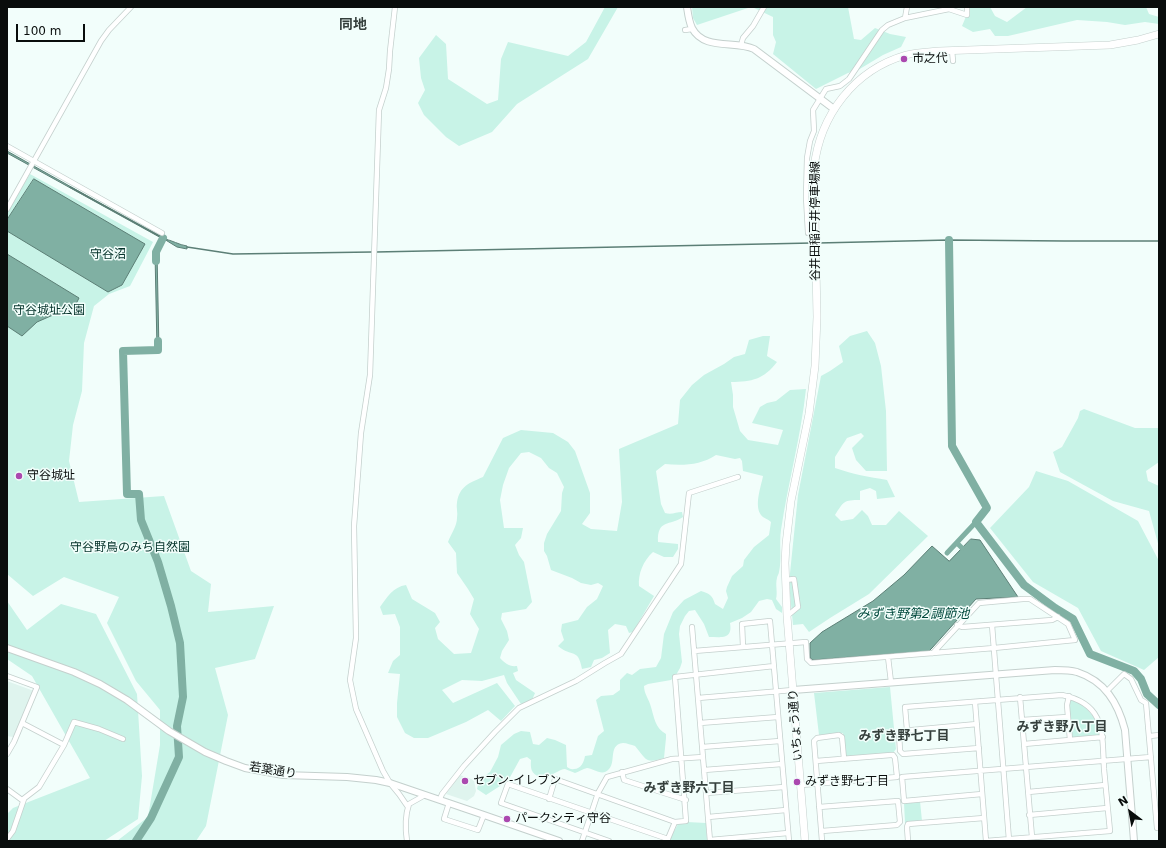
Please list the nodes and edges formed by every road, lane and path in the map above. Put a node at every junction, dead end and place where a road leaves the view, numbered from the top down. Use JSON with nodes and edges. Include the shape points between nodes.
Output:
{"nodes":[{"id":1,"x":131,"y":7,"type":"edge"},
{"id":2,"x":395,"y":7,"type":"edge"},
{"id":3,"x":687,"y":7,"type":"edge"},
{"id":4,"x":764,"y":7,"type":"edge"},
{"id":5,"x":907,"y":7,"type":"edge"},
{"id":6,"x":967,"y":7,"type":"edge"},
{"id":7,"x":905,"y":18,"type":"junction"},
{"id":8,"x":692,"y":29,"type":"junction"},
{"id":9,"x":685,"y":30,"type":"dead end"},
{"id":10,"x":1159,"y":34,"type":"edge"},
{"id":11,"x":741,"y":45,"type":"junction"},
{"id":12,"x":952,"y":50,"type":"junction"},
{"id":13,"x":953,"y":61,"type":"dead end"},
{"id":14,"x":820,"y":98,"type":"junction"},
{"id":15,"x":834,"y":109,"type":"junction"},
{"id":16,"x":7,"y":146,"type":"edge"},
{"id":17,"x":34,"y":162,"type":"junction"},
{"id":18,"x":7,"y":209,"type":"edge"},
{"id":19,"x":162,"y":233,"type":"dead end"},
{"id":20,"x":808,"y":233,"type":"dead end"},
{"id":21,"x":738,"y":477,"type":"dead end"},
{"id":22,"x":785,"y":580,"type":"junction"},
{"id":23,"x":787,"y":613,"type":"junction"},
{"id":24,"x":1058,"y":617,"type":"junction"},
{"id":25,"x":957,"y":625,"type":"junction"},
{"id":26,"x":992,"y":625,"type":"junction"},
{"id":27,"x":692,"y":627,"type":"dead end"},
{"id":28,"x":789,"y":644,"type":"junction"},
{"id":29,"x":772,"y":645,"type":"junction"},
{"id":30,"x":744,"y":647,"type":"junction"},
{"id":31,"x":7,"y":648,"type":"edge"},
{"id":32,"x":994,"y":648,"type":"junction"},
{"id":33,"x":694,"y":651,"type":"junction"},
{"id":34,"x":932,"y":653,"type":"junction"},
{"id":35,"x":888,"y":657,"type":"junction"},
{"id":36,"x":774,"y":666,"type":"junction"},
{"id":37,"x":995,"y":674,"type":"junction"},
{"id":38,"x":696,"y":675,"type":"junction"},
{"id":39,"x":7,"y":676,"type":"edge"},
{"id":40,"x":891,"y":682,"type":"junction"},
{"id":41,"x":794,"y":690,"type":"junction"},
{"id":42,"x":1107,"y":691,"type":"junction"},
{"id":43,"x":776,"y":692,"type":"junction"},
{"id":44,"x":1069,"y":696,"type":"junction"},
{"id":45,"x":1020,"y":697,"type":"junction"},
{"id":46,"x":698,"y":698,"type":"junction"},
{"id":47,"x":997,"y":699,"type":"junction"},
{"id":48,"x":975,"y":702,"type":"junction"},
{"id":49,"x":778,"y":717,"type":"junction"},
{"id":50,"x":1068,"y":717,"type":"junction"},
{"id":51,"x":1022,"y":720,"type":"junction"},
{"id":52,"x":22,"y":723,"type":"junction"},
{"id":53,"x":700,"y":723,"type":"junction"},
{"id":54,"x":977,"y":724,"type":"junction"},
{"id":55,"x":907,"y":730,"type":"junction"},
{"id":56,"x":1159,"y":735,"type":"edge"},
{"id":57,"x":1150,"y":736,"type":"junction"},
{"id":58,"x":1103,"y":737,"type":"junction"},
{"id":59,"x":123,"y":739,"type":"dead end"},
{"id":60,"x":1070,"y":740,"type":"junction"},
{"id":61,"x":780,"y":741,"type":"junction"},
{"id":62,"x":1024,"y":744,"type":"junction"},
{"id":63,"x":64,"y":745,"type":"junction"},
{"id":64,"x":702,"y":747,"type":"junction"},
{"id":65,"x":979,"y":748,"type":"junction"},
{"id":66,"x":7,"y":754,"type":"edge"},
{"id":67,"x":703,"y":757,"type":"junction"},
{"id":68,"x":1151,"y":757,"type":"junction"},
{"id":69,"x":682,"y":758,"type":"junction"},
{"id":70,"x":844,"y":759,"type":"junction"},
{"id":71,"x":1127,"y":760,"type":"junction"},
{"id":72,"x":816,"y":761,"type":"junction"},
{"id":73,"x":1104,"y":762,"type":"junction"},
{"id":74,"x":782,"y":764,"type":"junction"},
{"id":75,"x":1026,"y":767,"type":"junction"},
{"id":76,"x":1004,"y":769,"type":"junction"},
{"id":77,"x":704,"y":770,"type":"junction"},
{"id":78,"x":981,"y":771,"type":"junction"},
{"id":79,"x":622,"y":772,"type":"junction"},
{"id":80,"x":390,"y":783,"type":"junction"},
{"id":81,"x":818,"y":784,"type":"junction"},
{"id":82,"x":1106,"y":785,"type":"junction"},
{"id":83,"x":801,"y":786,"type":"junction"},
{"id":84,"x":784,"y":787,"type":"junction"},
{"id":85,"x":7,"y":789,"type":"edge"},
{"id":86,"x":1028,"y":792,"type":"junction"},
{"id":87,"x":598,"y":793,"type":"junction"},
{"id":88,"x":706,"y":794,"type":"junction"},
{"id":89,"x":982,"y":794,"type":"junction"},
{"id":90,"x":425,"y":795,"type":"junction"},
{"id":91,"x":24,"y":799,"type":"junction"},
{"id":92,"x":440,"y":799,"type":"junction"},
{"id":93,"x":549,"y":799,"type":"junction"},
{"id":94,"x":686,"y":800,"type":"junction"},
{"id":95,"x":449,"y":803,"type":"junction"},
{"id":96,"x":408,"y":807,"type":"junction"},
{"id":97,"x":819,"y":807,"type":"junction"},
{"id":98,"x":1107,"y":808,"type":"junction"},
{"id":99,"x":786,"y":810,"type":"junction"},
{"id":100,"x":591,"y":812,"type":"junction"},
{"id":101,"x":484,"y":814,"type":"junction"},
{"id":102,"x":1029,"y":815,"type":"junction"},
{"id":103,"x":708,"y":817,"type":"junction"},
{"id":104,"x":984,"y":818,"type":"junction"},
{"id":105,"x":675,"y":822,"type":"junction"},
{"id":106,"x":1159,"y":828,"type":"edge"},
{"id":107,"x":822,"y":831,"type":"junction"},
{"id":108,"x":585,"y":832,"type":"junction"},
{"id":109,"x":788,"y":833,"type":"junction"},
{"id":110,"x":1032,"y":837,"type":"junction"},
{"id":111,"x":7,"y":839,"type":"edge"},
{"id":112,"x":667,"y":840,"type":"edge"},
{"id":113,"x":710,"y":840,"type":"edge"},
{"id":114,"x":1009,"y":840,"type":"edge"},
{"id":115,"x":407,"y":841,"type":"edge"},
{"id":116,"x":558,"y":841,"type":"edge"},
{"id":117,"x":582,"y":841,"type":"edge"},
{"id":118,"x":609,"y":841,"type":"edge"},
{"id":119,"x":789,"y":841,"type":"edge"},
{"id":120,"x":805,"y":841,"type":"edge"},
{"id":121,"x":822,"y":841,"type":"edge"},
{"id":122,"x":908,"y":841,"type":"edge"},
{"id":123,"x":986,"y":841,"type":"edge"},
{"id":124,"x":1134,"y":841,"type":"edge"}],
"edges":[{"from":1,"to":17,"type":"street","via":[[101,41]]},
{"from":2,"to":80,"type":"street","via":[[389,69],[379,110],[370,375],[361,433],[354,526],[356,638],[350,680],[356,709]]},
{"from":3,"to":8,"type":"street"},
{"from":4,"to":11,"type":"street"},
{"from":5,"to":7,"type":"street"},
{"from":6,"to":7,"type":"street","via":[[967,15],[949,9]]},
{"from":7,"to":14,"type":"street","via":[[882,30],[849,79],[840,86],[826,89]]},
{"from":8,"to":9,"type":"street"},
{"from":8,"to":11,"type":"street","via":[[707,41]]},
{"from":10,"to":12,"type":"main road","name":"谷井田稲戸井停車場線","via":[[1114,44]]},
{"from":11,"to":14,"type":"street","via":[[758,50]]},
{"from":12,"to":13,"type":"street"},
{"from":12,"to":15,"type":"main road","name":"谷井田稲戸井停車場線","via":[[915,53],[886,63],[855,84]]},
{"from":14,"to":15,"type":"street"},
{"from":14,"to":20,"type":"street","via":[[813,110],[814,131],[807,158]]},
{"from":15,"to":22,"type":"main road","name":"谷井田稲戸井停車場線","via":[[817,148],[814,168],[817,330],[814,374],[791,501]]},
{"from":16,"to":17,"type":"street"},
{"from":17,"to":18,"type":"street"},
{"from":17,"to":19,"type":"street"},
{"from":21,"to":92,"type":"street","via":[[689,494],[681,564],[621,654],[576,681],[519,708],[464,766]]},
{"from":22,"to":23,"type":"main road","name":"谷井田稲戸井停車場線"},
{"from":22,"to":23,"type":"street","via":[[794,579],[798,607]]},
{"from":23,"to":28,"type":"main road","name":"いちょう通り"},
{"from":24,"to":25,"type":"street","via":[[1030,599],[1023,599],[979,603]]},
{"from":24,"to":26,"type":"street","via":[[1052,620]]},
{"from":24,"to":32,"type":"street","via":[[1068,624],[1075,640]]},
{"from":25,"to":26,"type":"street"},
{"from":25,"to":34,"type":"street"},
{"from":26,"to":32,"type":"street"},
{"from":27,"to":33,"type":"street"},
{"from":28,"to":29,"type":"street"},
{"from":28,"to":35,"type":"street","via":[[806,642],[811,663]]},
{"from":28,"to":41,"type":"main road","name":"いちょう通り"},
{"from":29,"to":30,"type":"street"},
{"from":29,"to":30,"type":"street","via":[[770,621],[742,624]]},
{"from":29,"to":36,"type":"street"},
{"from":30,"to":33,"type":"street"},
{"from":31,"to":80,"type":"street","name":"若葉通り","via":[[100,684],[205,752],[245,768],[283,775],[358,778]]},
{"from":32,"to":34,"type":"street"},
{"from":32,"to":37,"type":"street"},
{"from":33,"to":38,"type":"street"},
{"from":34,"to":35,"type":"street"},
{"from":35,"to":40,"type":"street"},
{"from":36,"to":38,"type":"street"},
{"from":36,"to":43,"type":"street"},
{"from":37,"to":40,"type":"street"},
{"from":37,"to":42,"type":"street","via":[[1055,670],[1076,672],[1090,678]]},
{"from":37,"to":47,"type":"street"},
{"from":38,"to":46,"type":"street"},
{"from":38,"to":69,"type":"street","via":[[675,677]]},
{"from":39,"to":52,"type":"street","via":[[37,687]]},
{"from":40,"to":41,"type":"street"},
{"from":41,"to":43,"type":"street"},
{"from":41,"to":83,"type":"main road","name":"いちょう通り"},
{"from":42,"to":57,"type":"street","via":[[1124,674],[1131,679],[1141,700],[1146,703]]},
{"from":42,"to":71,"type":"street","via":[[1117,705],[1123,721]]},
{"from":43,"to":46,"type":"street"},
{"from":43,"to":49,"type":"street"},
{"from":44,"to":45,"type":"street"},
{"from":44,"to":50,"type":"street"},
{"from":44,"to":58,"type":"street","via":[[1092,711],[1098,720]]},
{"from":45,"to":47,"type":"street"},
{"from":45,"to":51,"type":"street"},
{"from":46,"to":53,"type":"street"},
{"from":47,"to":48,"type":"street"},
{"from":47,"to":76,"type":"street"},
{"from":48,"to":54,"type":"street"},
{"from":48,"to":55,"type":"street","via":[[905,707]]},
{"from":49,"to":53,"type":"street"},
{"from":49,"to":61,"type":"street"},
{"from":50,"to":51,"type":"street"},
{"from":50,"to":60,"type":"street"},
{"from":51,"to":62,"type":"street"},
{"from":52,"to":63,"type":"street"},
{"from":52,"to":66,"type":"street"},
{"from":53,"to":64,"type":"street"},
{"from":54,"to":55,"type":"street"},
{"from":54,"to":65,"type":"street"},
{"from":55,"to":65,"type":"street","via":[[898,733],[900,751],[903,754]]},
{"from":56,"to":57,"type":"street"},
{"from":57,"to":68,"type":"street"},
{"from":58,"to":60,"type":"street"},
{"from":58,"to":73,"type":"street"},
{"from":59,"to":63,"type":"street","via":[[74,722]]},
{"from":60,"to":62,"type":"street"},
{"from":61,"to":64,"type":"street"},
{"from":61,"to":74,"type":"street"},
{"from":62,"to":75,"type":"street"},
{"from":63,"to":91,"type":"street","via":[[39,787]]},
{"from":64,"to":67,"type":"street"},
{"from":65,"to":78,"type":"street"},
{"from":67,"to":69,"type":"street"},
{"from":67,"to":77,"type":"street"},
{"from":68,"to":71,"type":"street"},
{"from":68,"to":106,"type":"street"},
{"from":69,"to":79,"type":"street"},
{"from":69,"to":94,"type":"street"},
{"from":70,"to":72,"type":"street"},
{"from":70,"to":72,"type":"street","via":[[842,737],[839,735],[817,738],[814,741]]},
{"from":70,"to":81,"type":"street","via":[[893,755],[897,778]]},
{"from":71,"to":73,"type":"street"},
{"from":71,"to":124,"type":"street"},
{"from":72,"to":81,"type":"street"},
{"from":73,"to":75,"type":"street"},
{"from":73,"to":82,"type":"street"},
{"from":74,"to":77,"type":"street"},
{"from":74,"to":84,"type":"street"},
{"from":75,"to":76,"type":"street"},
{"from":75,"to":86,"type":"street"},
{"from":76,"to":78,"type":"street"},
{"from":76,"to":114,"type":"street"},
{"from":77,"to":88,"type":"street"},
{"from":78,"to":89,"type":"street"},
{"from":78,"to":89,"type":"street","via":[[902,777],[904,801]]},
{"from":79,"to":87,"type":"street","via":[[607,777]]},
{"from":79,"to":94,"type":"street","via":[[624,780]]},
{"from":80,"to":90,"type":"street","name":"若葉通り"},
{"from":80,"to":96,"type":"street"},
{"from":81,"to":83,"type":"street"},
{"from":81,"to":97,"type":"street"},
{"from":82,"to":86,"type":"street"},
{"from":82,"to":98,"type":"street"},
{"from":83,"to":120,"type":"main road","name":"いちょう通り"},
{"from":84,"to":88,"type":"street"},
{"from":84,"to":99,"type":"street"},
{"from":85,"to":91,"type":"street","via":[[18,798]]},
{"from":86,"to":102,"type":"street"},
{"from":87,"to":93,"type":"street","via":[[555,779]]},
{"from":87,"to":100,"type":"street"},
{"from":87,"to":105,"type":"street"},
{"from":88,"to":103,"type":"street"},
{"from":89,"to":104,"type":"street"},
{"from":90,"to":92,"type":"street","name":"若葉通り"},
{"from":90,"to":96,"type":"street"},
{"from":91,"to":111,"type":"street","via":[[13,831]]},
{"from":92,"to":95,"type":"street","name":"若葉通り"},
{"from":93,"to":100,"type":"street"},
{"from":93,"to":108,"type":"street","via":[[508,784],[501,802]]},
{"from":94,"to":105,"type":"street","via":[[686,821]]},
{"from":95,"to":101,"type":"street","name":"若葉通り"},
{"from":95,"to":101,"type":"street","via":[[444,819],[478,830]]},
{"from":96,"to":115,"type":"street","via":[[405,824]]},
{"from":97,"to":107,"type":"street"},
{"from":97,"to":107,"type":"street","via":[[898,801],[900,822],[897,825]]},
{"from":98,"to":102,"type":"street"},
{"from":98,"to":110,"type":"street","via":[[1110,831]]},
{"from":99,"to":103,"type":"street"},
{"from":99,"to":109,"type":"street"},
{"from":100,"to":108,"type":"street"},
{"from":100,"to":112,"type":"street"},
{"from":101,"to":116,"type":"street","name":"若葉通り"},
{"from":102,"to":110,"type":"street"},
{"from":103,"to":113,"type":"street"},
{"from":104,"to":122,"type":"street","via":[[908,824]]},
{"from":104,"to":123,"type":"street"},
{"from":105,"to":112,"type":"street"},
{"from":107,"to":121,"type":"street"},
{"from":108,"to":117,"type":"street"},
{"from":108,"to":118,"type":"street"},
{"from":109,"to":113,"type":"street"},
{"from":109,"to":119,"type":"street"},
{"from":110,"to":114,"type":"street"},
{"from":114,"to":123,"type":"street"}]}
